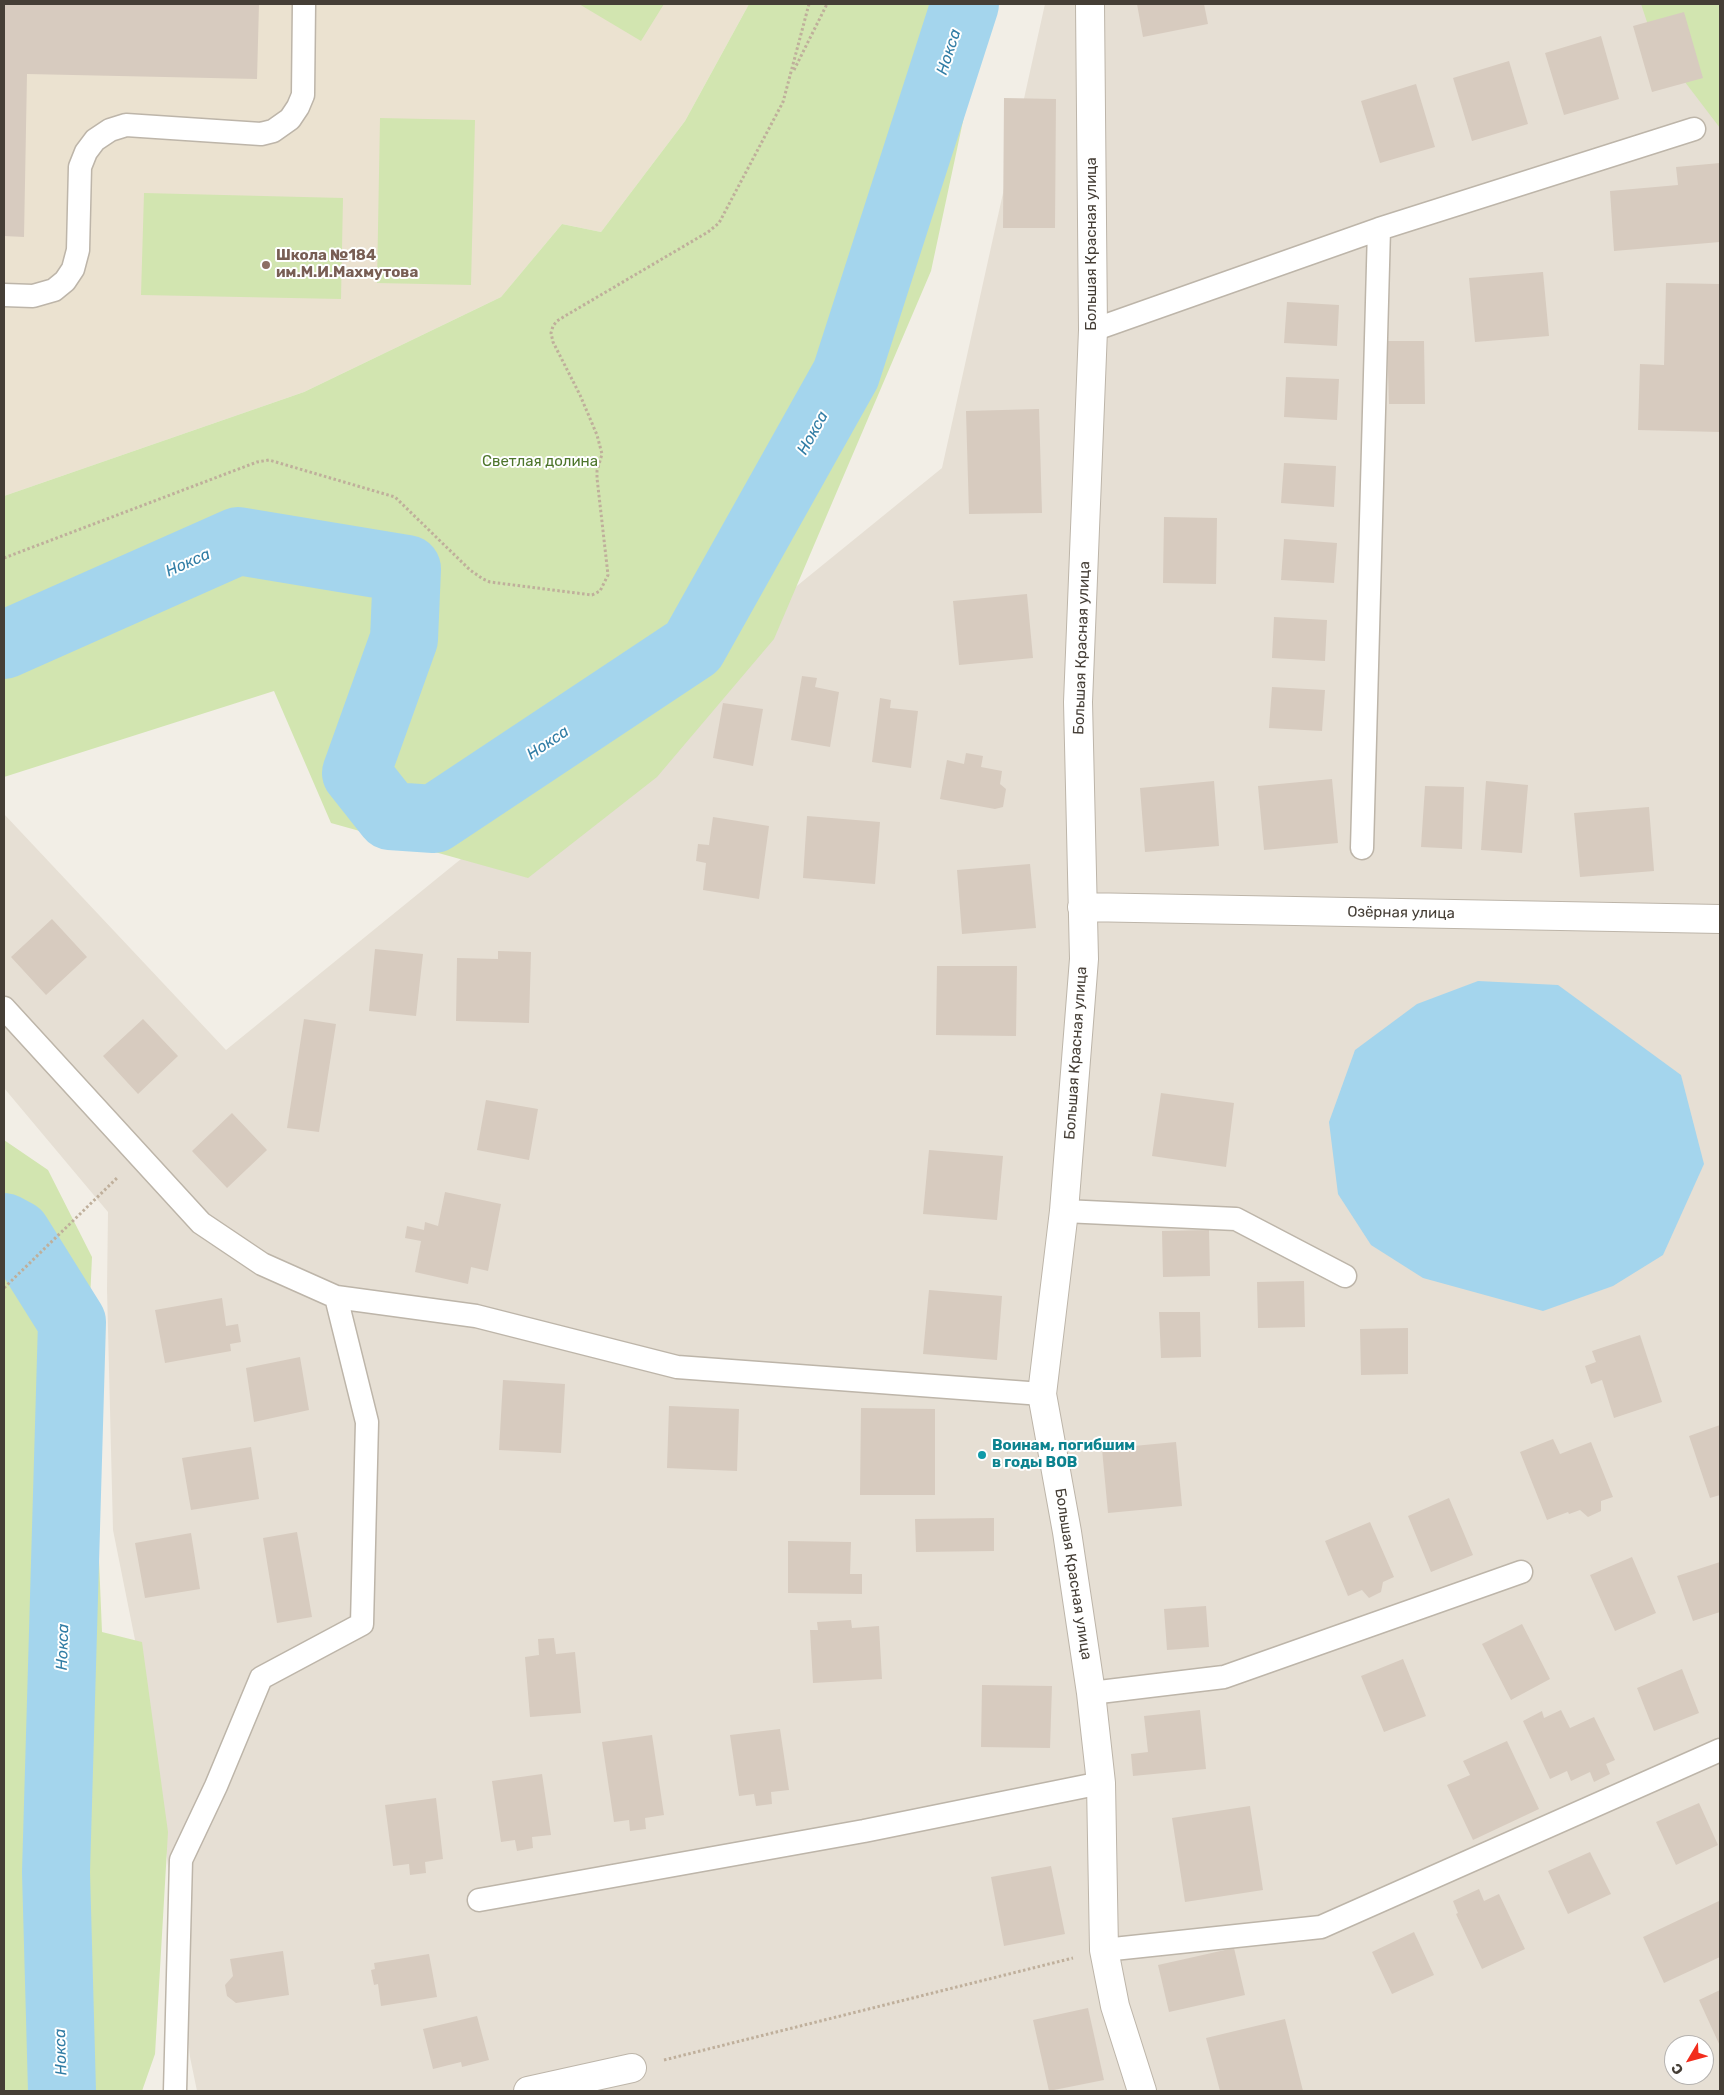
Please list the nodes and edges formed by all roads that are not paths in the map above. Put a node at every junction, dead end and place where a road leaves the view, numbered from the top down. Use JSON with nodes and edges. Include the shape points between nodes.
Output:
{"nodes":[{"id":1,"x":304,"y":4,"type":"edge"},
{"id":2,"x":1090,"y":4,"type":"edge"},
{"id":3,"x":1694,"y":128,"type":"dead end"},
{"id":4,"x":1380,"y":229,"type":"junction"},
{"id":5,"x":4,"y":295,"type":"edge"},
{"id":6,"x":1093,"y":330,"type":"junction"},
{"id":7,"x":1362,"y":848,"type":"dead end"},
{"id":8,"x":1082,"y":907,"type":"junction"},
{"id":9,"x":1720,"y":919,"type":"edge"},
{"id":10,"x":4,"y":1008,"type":"edge"},
{"id":11,"x":1064,"y":1211,"type":"junction"},
{"id":12,"x":1345,"y":1276,"type":"dead end"},
{"id":13,"x":336,"y":1297,"type":"junction"},
{"id":14,"x":1042,"y":1394,"type":"junction"},
{"id":15,"x":1521,"y":1572,"type":"dead end"},
{"id":16,"x":1091,"y":1693,"type":"junction"},
{"id":17,"x":1720,"y":1750,"type":"edge"},
{"id":18,"x":1100,"y":1783,"type":"junction"},
{"id":19,"x":479,"y":1900,"type":"dead end"},
{"id":20,"x":1104,"y":1950,"type":"junction"},
{"id":21,"x":632,"y":2068,"type":"road end"},
{"id":22,"x":175,"y":2091,"type":"edge"},
{"id":23,"x":528,"y":2091,"type":"edge"},
{"id":24,"x":1142,"y":2091,"type":"edge"}],
"edges":[{"from":1,"to":5,"type":"lane","via":[[303,95],[290,119],[273,131],[261,134],[126,125],[110,130],[95,140],[80,167],[78,250],[73,269],[54,290],[33,296]]},
{"from":2,"to":6,"type":"street","name":"Большая Красная улица"},
{"from":3,"to":4,"type":"lane"},
{"from":4,"to":6,"type":"lane"},
{"from":4,"to":7,"type":"lane"},
{"from":6,"to":8,"type":"street","name":"Большая Красная улица","via":[[1078,702]]},
{"from":8,"to":9,"type":"street","name":"Озёрная улица"},
{"from":8,"to":11,"type":"street","name":"Большая Красная улица","via":[[1084,959]]},
{"from":10,"to":13,"type":"lane","via":[[201,1223],[262,1264]]},
{"from":11,"to":12,"type":"lane","via":[[1236,1219]]},
{"from":11,"to":14,"type":"street","name":"Большая Красная улица"},
{"from":13,"to":14,"type":"lane","via":[[476,1316],[677,1367]]},
{"from":13,"to":22,"type":"lane","via":[[367,1422],[362,1624],[261,1678],[181,1860]]},
{"from":14,"to":16,"type":"street","name":"Большая Красная улица"},
{"from":15,"to":16,"type":"lane","via":[[1224,1678]]},
{"from":16,"to":18,"type":"street","name":"Большая Красная улица"},
{"from":17,"to":20,"type":"lane","via":[[1321,1927]]},
{"from":18,"to":19,"type":"lane","via":[[864,1831]]},
{"from":18,"to":20,"type":"street","name":"Большая Красная улица"},
{"from":20,"to":24,"type":"street","name":"Большая Красная улица","via":[[1115,2006]]},
{"from":21,"to":23,"type":"street"}]}
